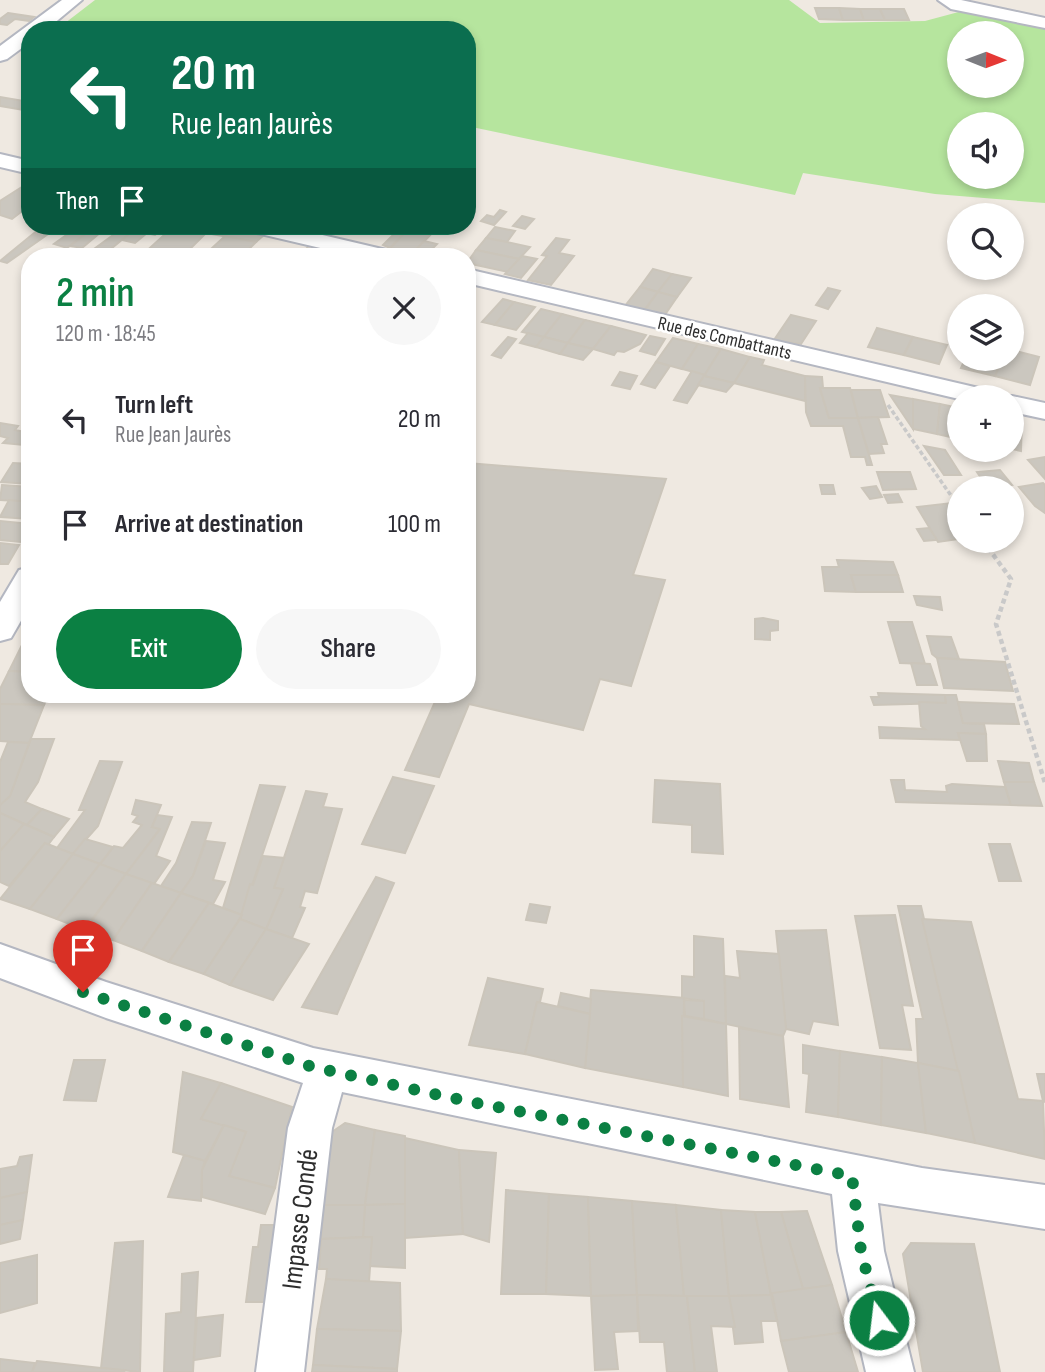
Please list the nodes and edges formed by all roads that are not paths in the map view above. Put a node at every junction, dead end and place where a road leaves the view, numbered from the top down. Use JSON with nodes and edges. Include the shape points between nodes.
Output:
{"nodes":[{"id":1,"x":73,"y":0,"type":"edge"},
{"id":2,"x":947,"y":0,"type":"edge"},
{"id":3,"x":45,"y":21,"type":"edge"},
{"id":4,"x":1045,"y":23,"type":"edge"},
{"id":5,"x":21,"y":39,"type":"edge"},
{"id":6,"x":0,"y":55,"type":"edge"},
{"id":7,"x":0,"y":160,"type":"edge"},
{"id":8,"x":21,"y":166,"type":"edge"},
{"id":9,"x":270,"y":235,"type":"edge"},
{"id":10,"x":323,"y":248,"type":"edge"},
{"id":11,"x":476,"y":278,"type":"edge"},
{"id":12,"x":947,"y":389,"type":"edge"},
{"id":13,"x":1024,"y":407,"type":"edge"},
{"id":14,"x":1045,"y":411,"type":"edge"},
{"id":15,"x":21,"y":593,"type":"edge"},
{"id":16,"x":0,"y":630,"type":"edge"},
{"id":17,"x":0,"y":961,"type":"edge"},
{"id":18,"x":331,"y":1070,"type":"junction"},
{"id":19,"x":852,"y":1176,"type":"junction"},
{"id":20,"x":1045,"y":1207,"type":"edge"},
{"id":21,"x":280,"y":1372,"type":"edge"},
{"id":22,"x":890,"y":1372,"type":"edge"}],
"edges":[{"from":1,"to":3,"type":"street"},
{"from":2,"to":4,"type":"street"},
{"from":5,"to":6,"type":"street"},
{"from":7,"to":8,"type":"street"},
{"from":9,"to":10,"type":"street","via":[[281,242]]},
{"from":11,"to":12,"type":"street","name":"Rue des Combattants"},
{"from":13,"to":14,"type":"street"},
{"from":15,"to":16,"type":"street"},
{"from":17,"to":18,"type":"street","via":[[106,1000]]},
{"from":18,"to":19,"type":"street"},
{"from":18,"to":21,"type":"street","name":"Impasse Condé","via":[[318,1095],[310,1128]]},
{"from":19,"to":20,"type":"street"},
{"from":19,"to":22,"type":"street","via":[[861,1251]]}]}
